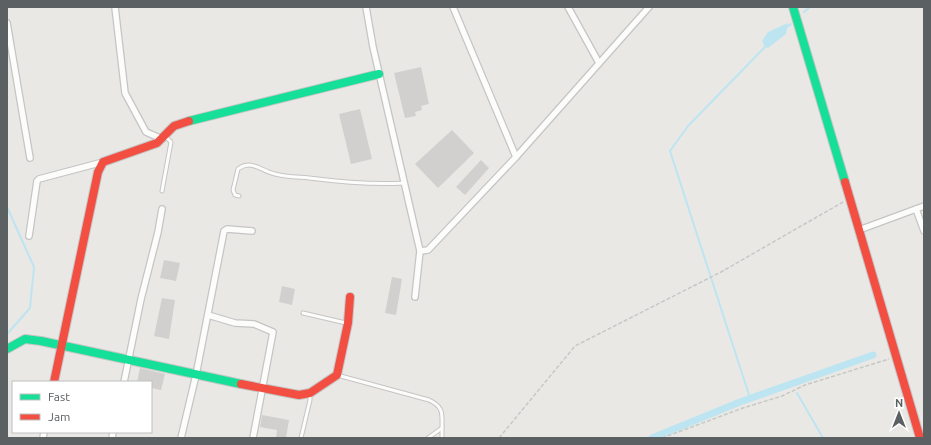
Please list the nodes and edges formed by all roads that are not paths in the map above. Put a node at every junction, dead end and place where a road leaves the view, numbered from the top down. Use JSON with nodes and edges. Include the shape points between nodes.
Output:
{"nodes":[{"id":1,"x":115,"y":7,"type":"edge"},
{"id":2,"x":366,"y":7,"type":"edge"},
{"id":3,"x":453,"y":7,"type":"edge"},
{"id":4,"x":568,"y":7,"type":"edge"},
{"id":5,"x":640,"y":7,"type":"edge"},
{"id":6,"x":649,"y":7,"type":"edge"},
{"id":7,"x":794,"y":7,"type":"edge"},
{"id":8,"x":644,"y":14,"type":"junction"},
{"id":9,"x":7,"y":23,"type":"edge"},
{"id":10,"x":599,"y":64,"type":"junction"},
{"id":11,"x":379,"y":74,"type":"junction"},
{"id":12,"x":163,"y":137,"type":"junction"},
{"id":13,"x":516,"y":157,"type":"junction"},
{"id":14,"x":30,"y":158,"type":"dead end"},
{"id":15,"x":103,"y":162,"type":"junction"},
{"id":16,"x":404,"y":183,"type":"junction"},
{"id":17,"x":162,"y":191,"type":"dead end"},
{"id":18,"x":239,"y":196,"type":"dead end"},
{"id":19,"x":924,"y":206,"type":"edge"},
{"id":20,"x":162,"y":209,"type":"dead end"},
{"id":21,"x":916,"y":209,"type":"junction"},
{"id":22,"x":859,"y":230,"type":"junction"},
{"id":23,"x":252,"y":231,"type":"dead end"},
{"id":24,"x":924,"y":231,"type":"edge"},
{"id":25,"x":29,"y":236,"type":"dead end"},
{"id":26,"x":420,"y":251,"type":"junction"},
{"id":27,"x":350,"y":297,"type":"dead end"},
{"id":28,"x":415,"y":297,"type":"dead end"},
{"id":29,"x":303,"y":313,"type":"dead end"},
{"id":30,"x":208,"y":315,"type":"junction"},
{"id":31,"x":348,"y":323,"type":"junction"},
{"id":32,"x":62,"y":345,"type":"junction"},
{"id":33,"x":7,"y":349,"type":"edge"},
{"id":34,"x":128,"y":359,"type":"junction"},
{"id":35,"x":196,"y":375,"type":"junction"},
{"id":36,"x":337,"y":375,"type":"junction"},
{"id":37,"x":54,"y":381,"type":"edge"},
{"id":38,"x":124,"y":381,"type":"edge"},
{"id":39,"x":262,"y":388,"type":"junction"},
{"id":40,"x":310,"y":393,"type":"junction"},
{"id":41,"x":442,"y":428,"type":"junction"},
{"id":42,"x":181,"y":438,"type":"edge"},
{"id":43,"x":253,"y":438,"type":"edge"},
{"id":44,"x":301,"y":438,"type":"edge"},
{"id":45,"x":428,"y":438,"type":"edge"},
{"id":46,"x":442,"y":438,"type":"edge"},
{"id":47,"x":920,"y":438,"type":"edge"}],
"edges":[{"from":1,"to":12,"type":"street","via":[[125,93],[146,132]]},
{"from":2,"to":11,"type":"street"},
{"from":3,"to":13,"type":"street"},
{"from":4,"to":10,"type":"street"},
{"from":5,"to":8,"type":"street"},
{"from":6,"to":8,"type":"street"},
{"from":7,"to":22,"type":"street"},
{"from":8,"to":10,"type":"street"},
{"from":9,"to":14,"type":"street"},
{"from":10,"to":13,"type":"street"},
{"from":11,"to":12,"type":"street","via":[[177,124],[169,127]]},
{"from":11,"to":16,"type":"street"},
{"from":12,"to":15,"type":"street","via":[[157,143]]},
{"from":12,"to":17,"type":"lane","via":[[171,142]]},
{"from":13,"to":26,"type":"street","via":[[428,250]]},
{"from":15,"to":25,"type":"street","via":[[37,181]]},
{"from":15,"to":32,"type":"street","via":[[98,172]]},
{"from":16,"to":18,"type":"lane","via":[[333,181],[275,174],[244,165],[238,169],[233,190],[235,195]]},
{"from":16,"to":26,"type":"street"},
{"from":19,"to":21,"type":"street"},
{"from":20,"to":34,"type":"street"},
{"from":21,"to":22,"type":"street"},
{"from":21,"to":24,"type":"street"},
{"from":22,"to":47,"type":"street"},
{"from":23,"to":30,"type":"street","via":[[224,231]]},
{"from":26,"to":28,"type":"street"},
{"from":27,"to":31,"type":"street"},
{"from":29,"to":31,"type":"lane"},
{"from":30,"to":35,"type":"street"},
{"from":30,"to":39,"type":"street","via":[[235,323],[254,324],[273,332]]},
{"from":31,"to":36,"type":"street"},
{"from":32,"to":33,"type":"street","via":[[25,339]]},
{"from":32,"to":34,"type":"street"},
{"from":32,"to":37,"type":"street"},
{"from":34,"to":35,"type":"street"},
{"from":34,"to":38,"type":"street"},
{"from":35,"to":39,"type":"street"},
{"from":35,"to":42,"type":"street"},
{"from":36,"to":40,"type":"street"},
{"from":36,"to":41,"type":"lane","via":[[430,400],[437,404],[442,412]]},
{"from":39,"to":40,"type":"street","via":[[299,395]]},
{"from":39,"to":43,"type":"street"},
{"from":40,"to":44,"type":"lane"},
{"from":41,"to":45,"type":"lane"},
{"from":41,"to":46,"type":"lane"}]}
